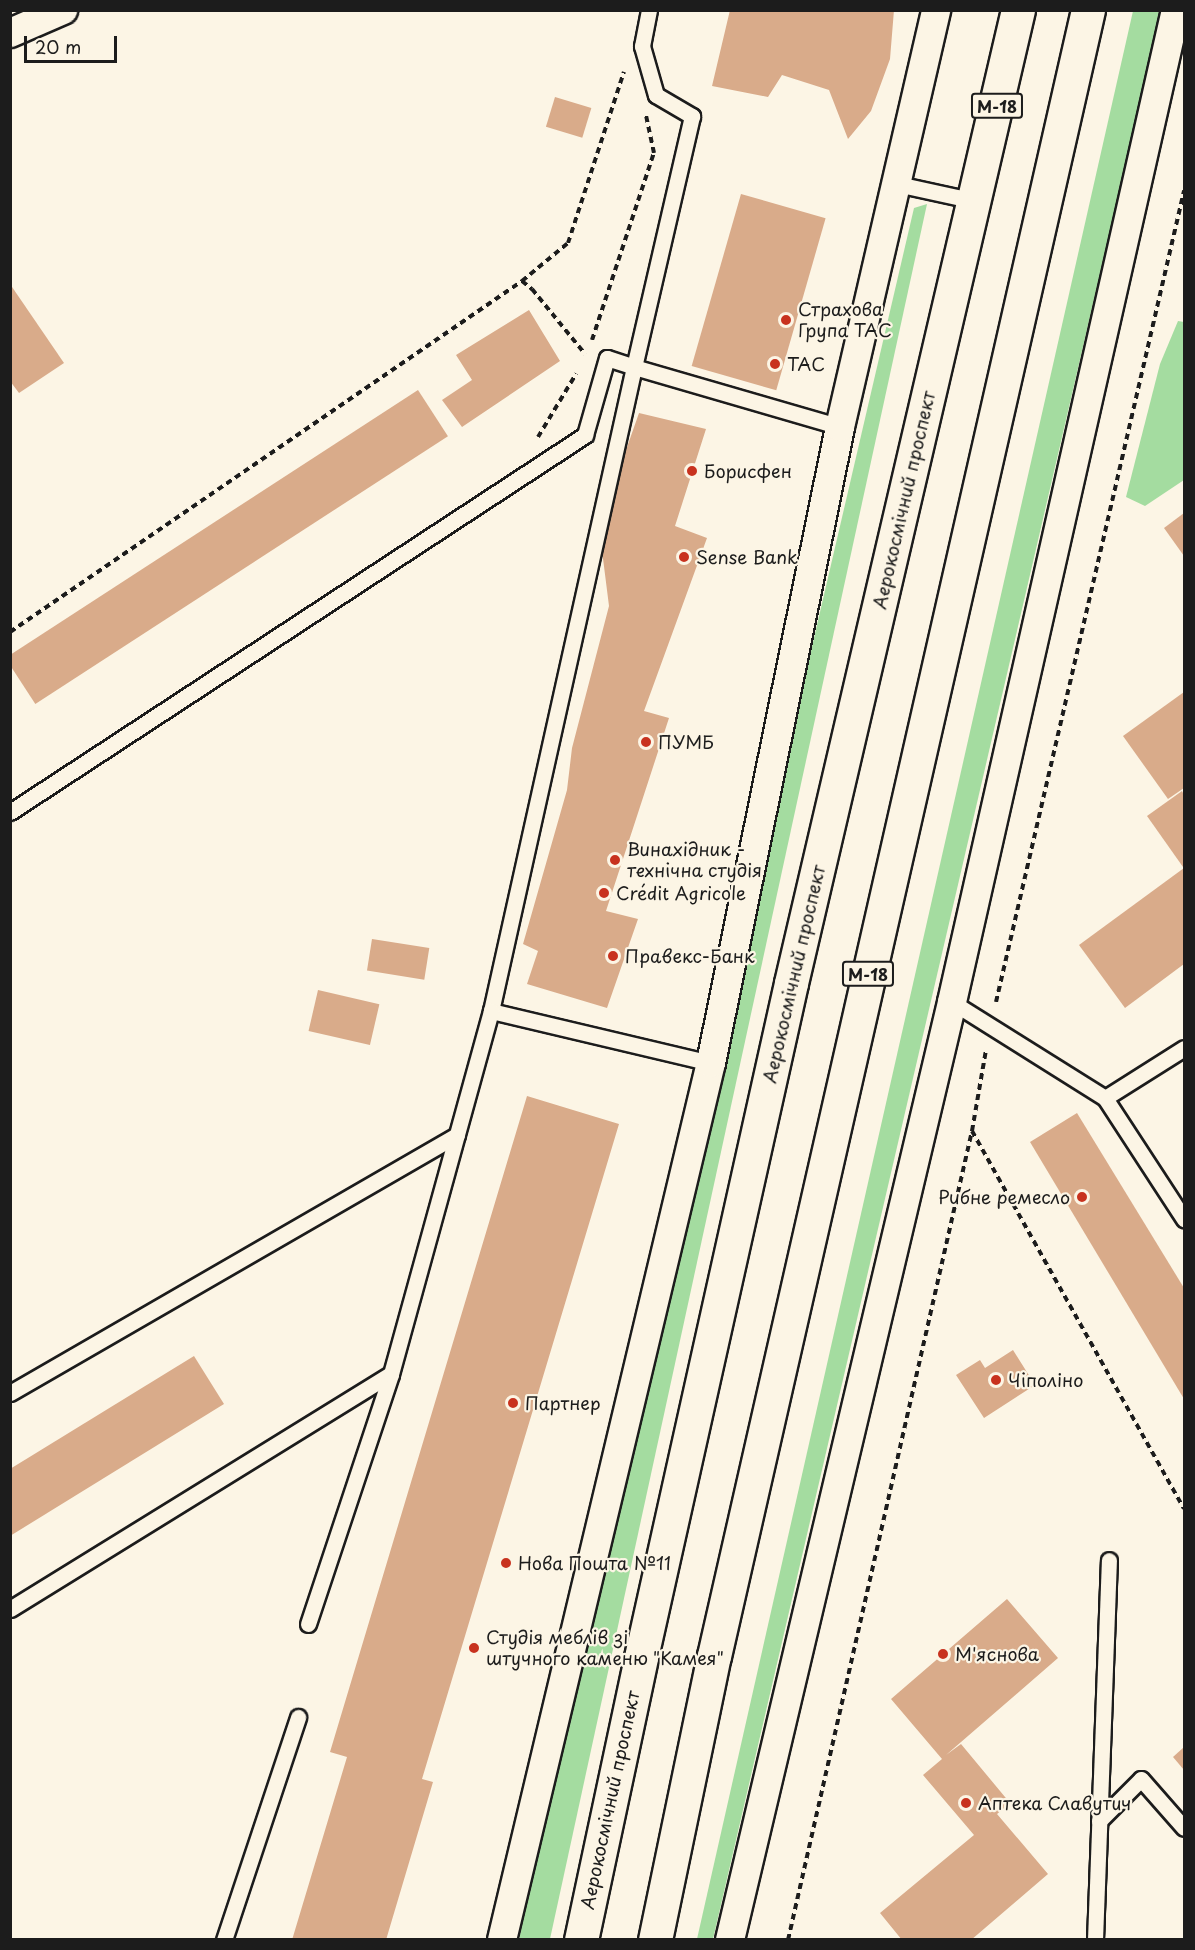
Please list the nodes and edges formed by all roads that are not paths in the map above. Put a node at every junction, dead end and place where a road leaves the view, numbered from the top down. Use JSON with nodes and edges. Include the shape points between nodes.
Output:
{"nodes":[{"id":1,"x":63,"y":10,"type":"edge"},
{"id":2,"x":649,"y":10,"type":"edge"},
{"id":3,"x":936,"y":10,"type":"edge"},
{"id":4,"x":1018,"y":10,"type":"edge"},
{"id":5,"x":1088,"y":10,"type":"edge"},
{"id":6,"x":1176,"y":10,"type":"edge"},
{"id":7,"x":10,"y":33,"type":"edge"},
{"id":8,"x":897,"y":184,"type":"junction"},
{"id":9,"x":975,"y":201,"type":"junction"},
{"id":10,"x":634,"y":366,"type":"junction"},
{"id":11,"x":840,"y":427,"type":"junction"},
{"id":12,"x":10,"y":812,"type":"edge"},
{"id":13,"x":952,"y":1002,"type":"junction"},
{"id":14,"x":491,"y":1011,"type":"junction"},
{"id":15,"x":1185,"y":1048,"type":"edge"},
{"id":16,"x":711,"y":1063,"type":"junction"},
{"id":17,"x":1105,"y":1098,"type":"junction"},
{"id":18,"x":457,"y":1135,"type":"junction"},
{"id":19,"x":1185,"y":1219,"type":"edge"},
{"id":20,"x":391,"y":1374,"type":"junction"},
{"id":21,"x":10,"y":1394,"type":"edge"},
{"id":22,"x":1109,"y":1560,"type":"dead end"},
{"id":23,"x":10,"y":1609,"type":"edge"},
{"id":24,"x":308,"y":1624,"type":"dead end"},
{"id":25,"x":298,"y":1717,"type":"dead end"},
{"id":26,"x":1099,"y":1821,"type":"junction"},
{"id":27,"x":1185,"y":1828,"type":"edge"},
{"id":28,"x":581,"y":1937,"type":"edge"},
{"id":29,"x":224,"y":1940,"type":"edge"},
{"id":30,"x":502,"y":1940,"type":"edge"},
{"id":31,"x":655,"y":1940,"type":"edge"},
{"id":32,"x":730,"y":1940,"type":"edge"},
{"id":33,"x":1095,"y":1940,"type":"edge"}],
"edges":[{"from":1,"to":7,"type":"street"},
{"from":2,"to":10,"type":"lane","via":[[642,46],[656,95],[692,116]]},
{"from":3,"to":8,"type":"street"},
{"from":4,"to":9,"type":"main road","name":"Аерокосмічний проспект","number":"М-18"},
{"from":5,"to":31,"type":"main road","number":"М-18","via":[[719,1633]]},
{"from":6,"to":13,"type":"street"},
{"from":8,"to":9,"type":"lane"},
{"from":8,"to":11,"type":"street"},
{"from":9,"to":28,"type":"main road","name":"Аерокосмічний проспект","number":"М-18","via":[[791,983]]},
{"from":10,"to":11,"type":"lane"},
{"from":10,"to":12,"type":"lane","via":[[607,358],[585,435]]},
{"from":10,"to":14,"type":"lane"},
{"from":11,"to":16,"type":"street"},
{"from":13,"to":17,"type":"lane"},
{"from":13,"to":32,"type":"street"},
{"from":14,"to":16,"type":"lane"},
{"from":14,"to":18,"type":"lane"},
{"from":15,"to":17,"type":"lane"},
{"from":16,"to":30,"type":"street"},
{"from":17,"to":19,"type":"lane"},
{"from":18,"to":20,"type":"lane"},
{"from":18,"to":21,"type":"lane"},
{"from":20,"to":23,"type":"lane"},
{"from":20,"to":24,"type":"lane"},
{"from":22,"to":26,"type":"lane"},
{"from":25,"to":29,"type":"lane"},
{"from":26,"to":27,"type":"lane","via":[[1142,1779]]},
{"from":26,"to":33,"type":"lane"}]}
